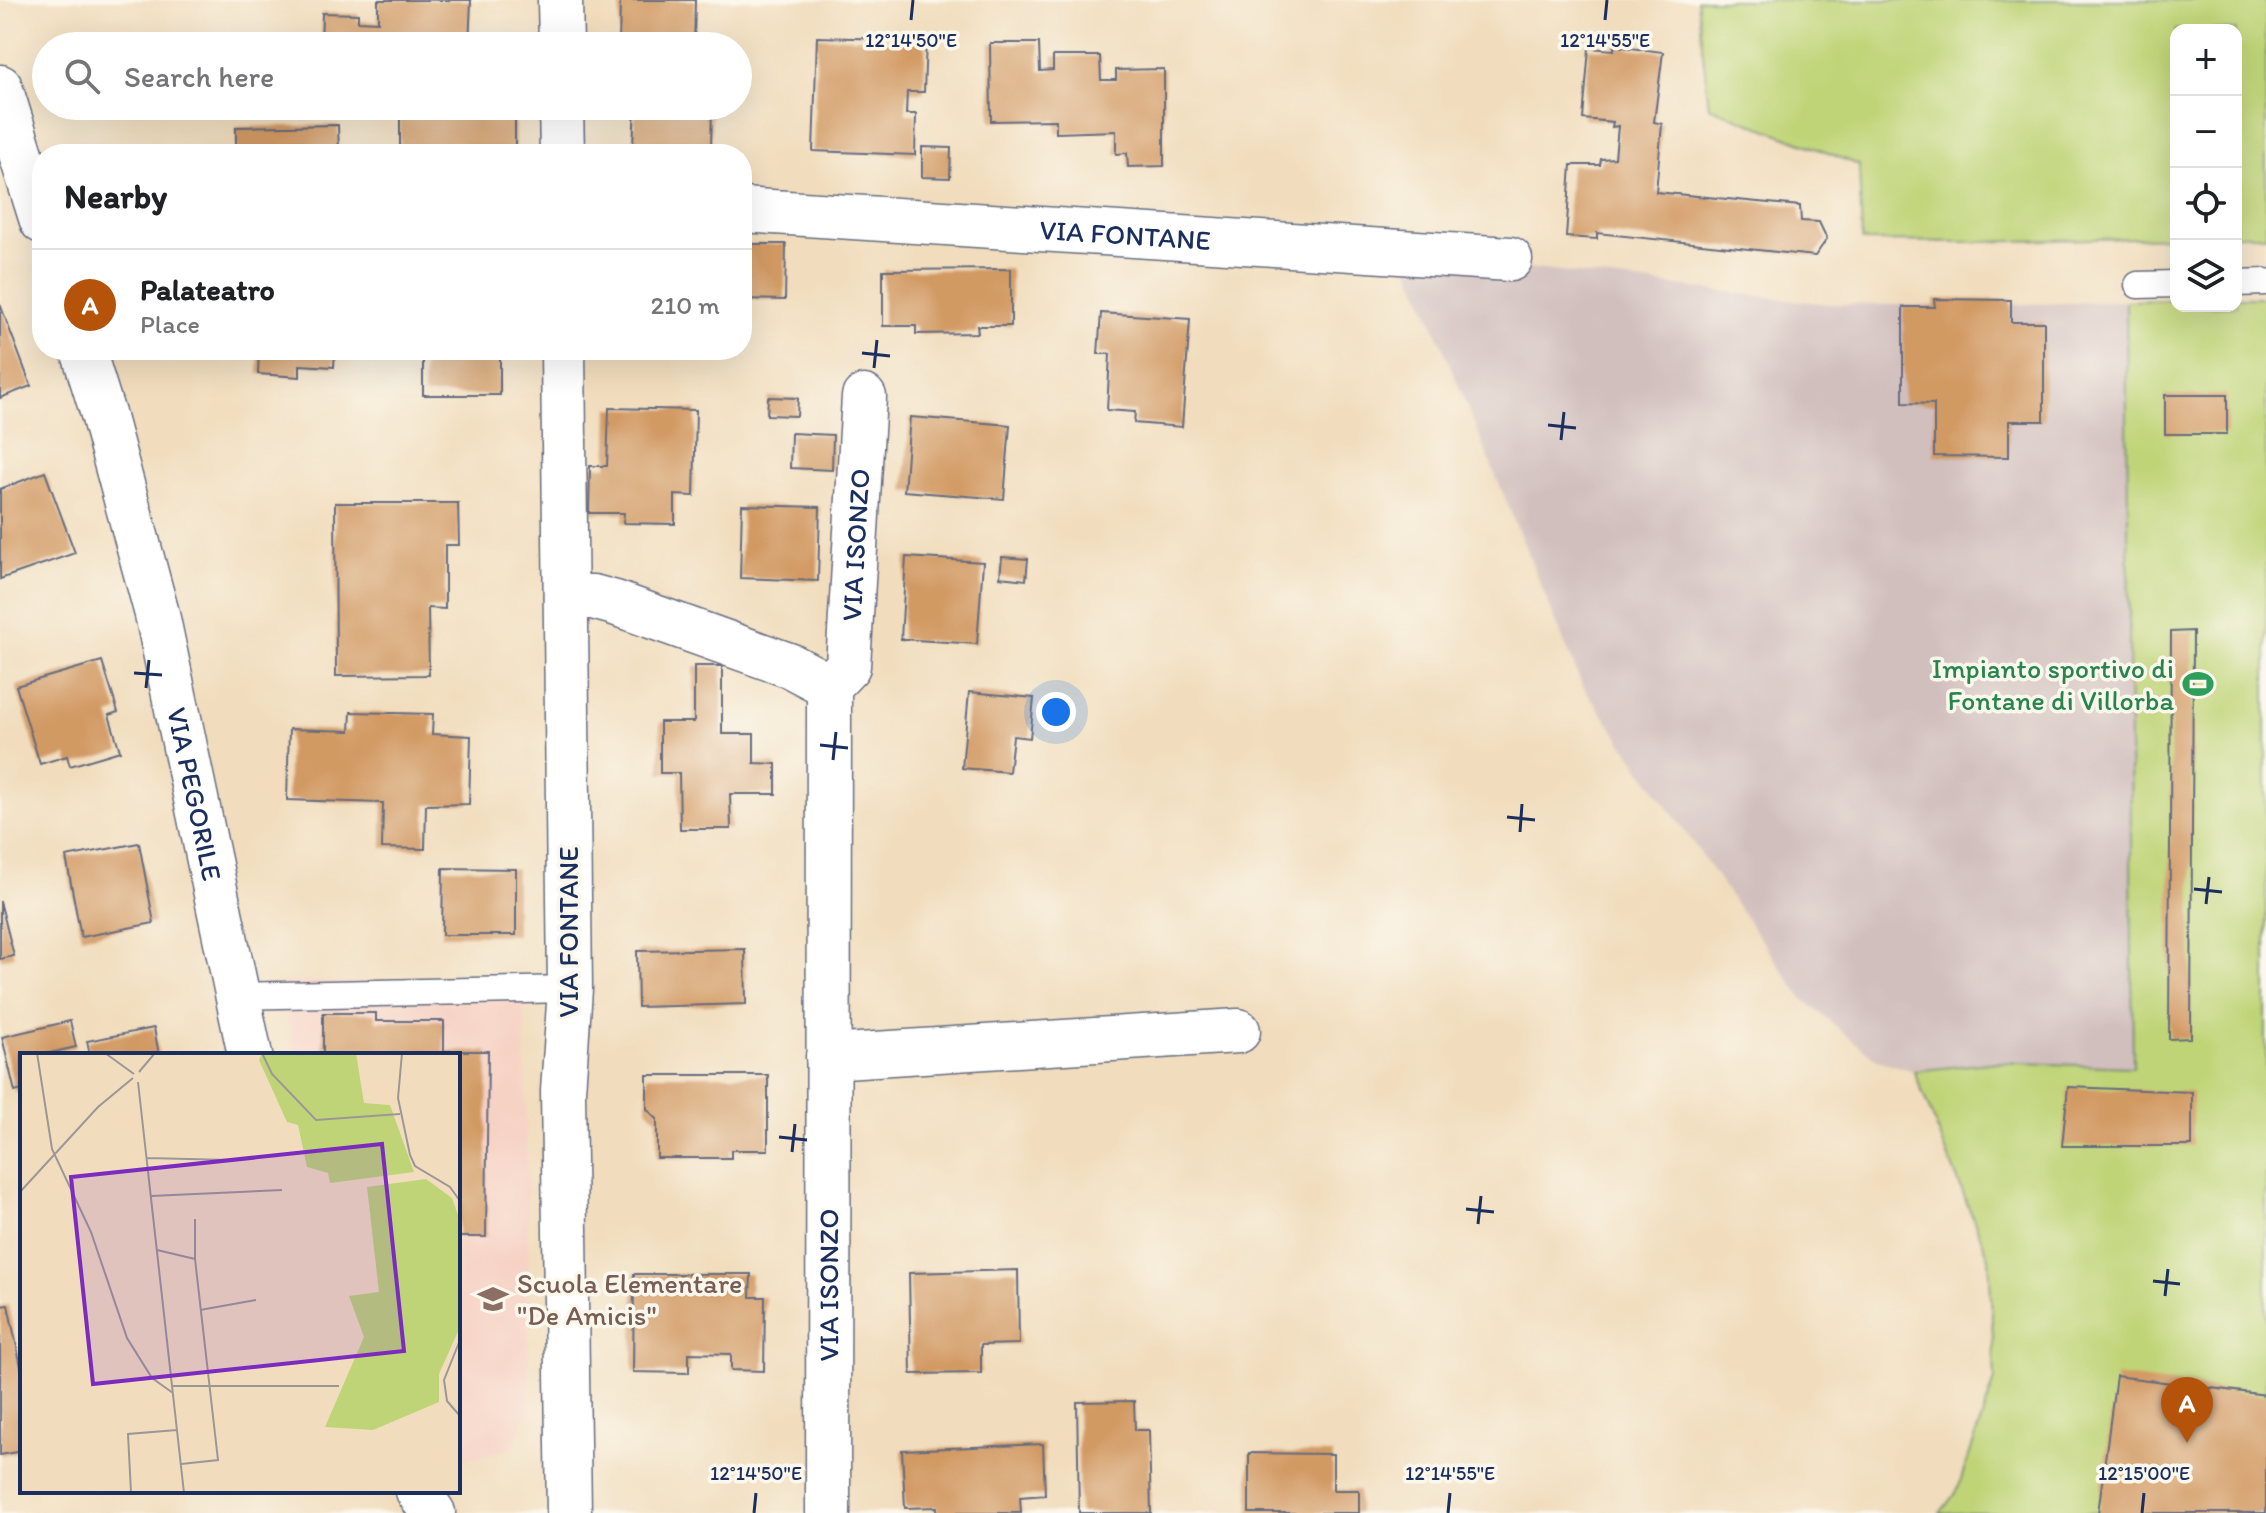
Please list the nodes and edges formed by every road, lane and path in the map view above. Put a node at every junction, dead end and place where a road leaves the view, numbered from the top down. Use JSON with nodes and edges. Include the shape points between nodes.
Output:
{"nodes":[{"id":1,"x":560,"y":0,"type":"edge"},
{"id":2,"x":561,"y":32,"type":"edge"},
{"id":3,"x":0,"y":87,"type":"edge"},
{"id":4,"x":561,"y":120,"type":"edge"},
{"id":5,"x":562,"y":144,"type":"edge"},
{"id":6,"x":32,"y":189,"type":"edge"},
{"id":7,"x":752,"y":211,"type":"edge"},
{"id":8,"x":1510,"y":259,"type":"dead end"},
{"id":9,"x":2266,"y":282,"type":"edge"},
{"id":10,"x":2242,"y":283,"type":"edge"},
{"id":11,"x":2170,"y":284,"type":"edge"},
{"id":12,"x":2138,"y":285,"type":"dead end"},
{"id":13,"x":86,"y":360,"type":"edge"},
{"id":14,"x":563,"y":360,"type":"edge"},
{"id":15,"x":864,"y":397,"type":"dead end"},
{"id":16,"x":566,"y":597,"type":"junction"},
{"id":17,"x":829,"y":686,"type":"junction"},
{"id":18,"x":570,"y":989,"type":"junction"},
{"id":19,"x":237,"y":996,"type":"junction"},
{"id":20,"x":1238,"y":1031,"type":"dead end"},
{"id":21,"x":250,"y":1053,"type":"edge"},
{"id":22,"x":828,"y":1057,"type":"junction"},
{"id":23,"x":419,"y":1493,"type":"edge"},
{"id":24,"x":433,"y":1513,"type":"edge"},
{"id":25,"x":569,"y":1513,"type":"edge"},
{"id":26,"x":828,"y":1513,"type":"edge"}],
"edges":[{"from":1,"to":2,"type":"street"},
{"from":3,"to":6,"type":"street"},
{"from":4,"to":5,"type":"street"},
{"from":7,"to":8,"type":"street","name":"VIA FONTANE"},
{"from":9,"to":10,"type":"lane"},
{"from":11,"to":12,"type":"lane"},
{"from":13,"to":19,"type":"street","name":"VIA PEGORILE","via":[[157,614]]},
{"from":14,"to":16,"type":"street","name":"VIA FONTANE"},
{"from":15,"to":17,"type":"street","name":"VIA ISONZO","via":[[848,666]]},
{"from":16,"to":17,"type":"street","via":[[615,603],[791,666]]},
{"from":16,"to":18,"type":"street","name":"VIA FONTANE"},
{"from":17,"to":22,"type":"street","name":"VIA ISONZO"},
{"from":18,"to":19,"type":"lane"},
{"from":18,"to":25,"type":"street","name":"VIA FONTANE","via":[[563,1091]]},
{"from":19,"to":21,"type":"street","name":"VIA PEGORILE"},
{"from":20,"to":22,"type":"street"},
{"from":22,"to":26,"type":"street","name":"VIA ISONZO"},
{"from":23,"to":24,"type":"street"}]}
